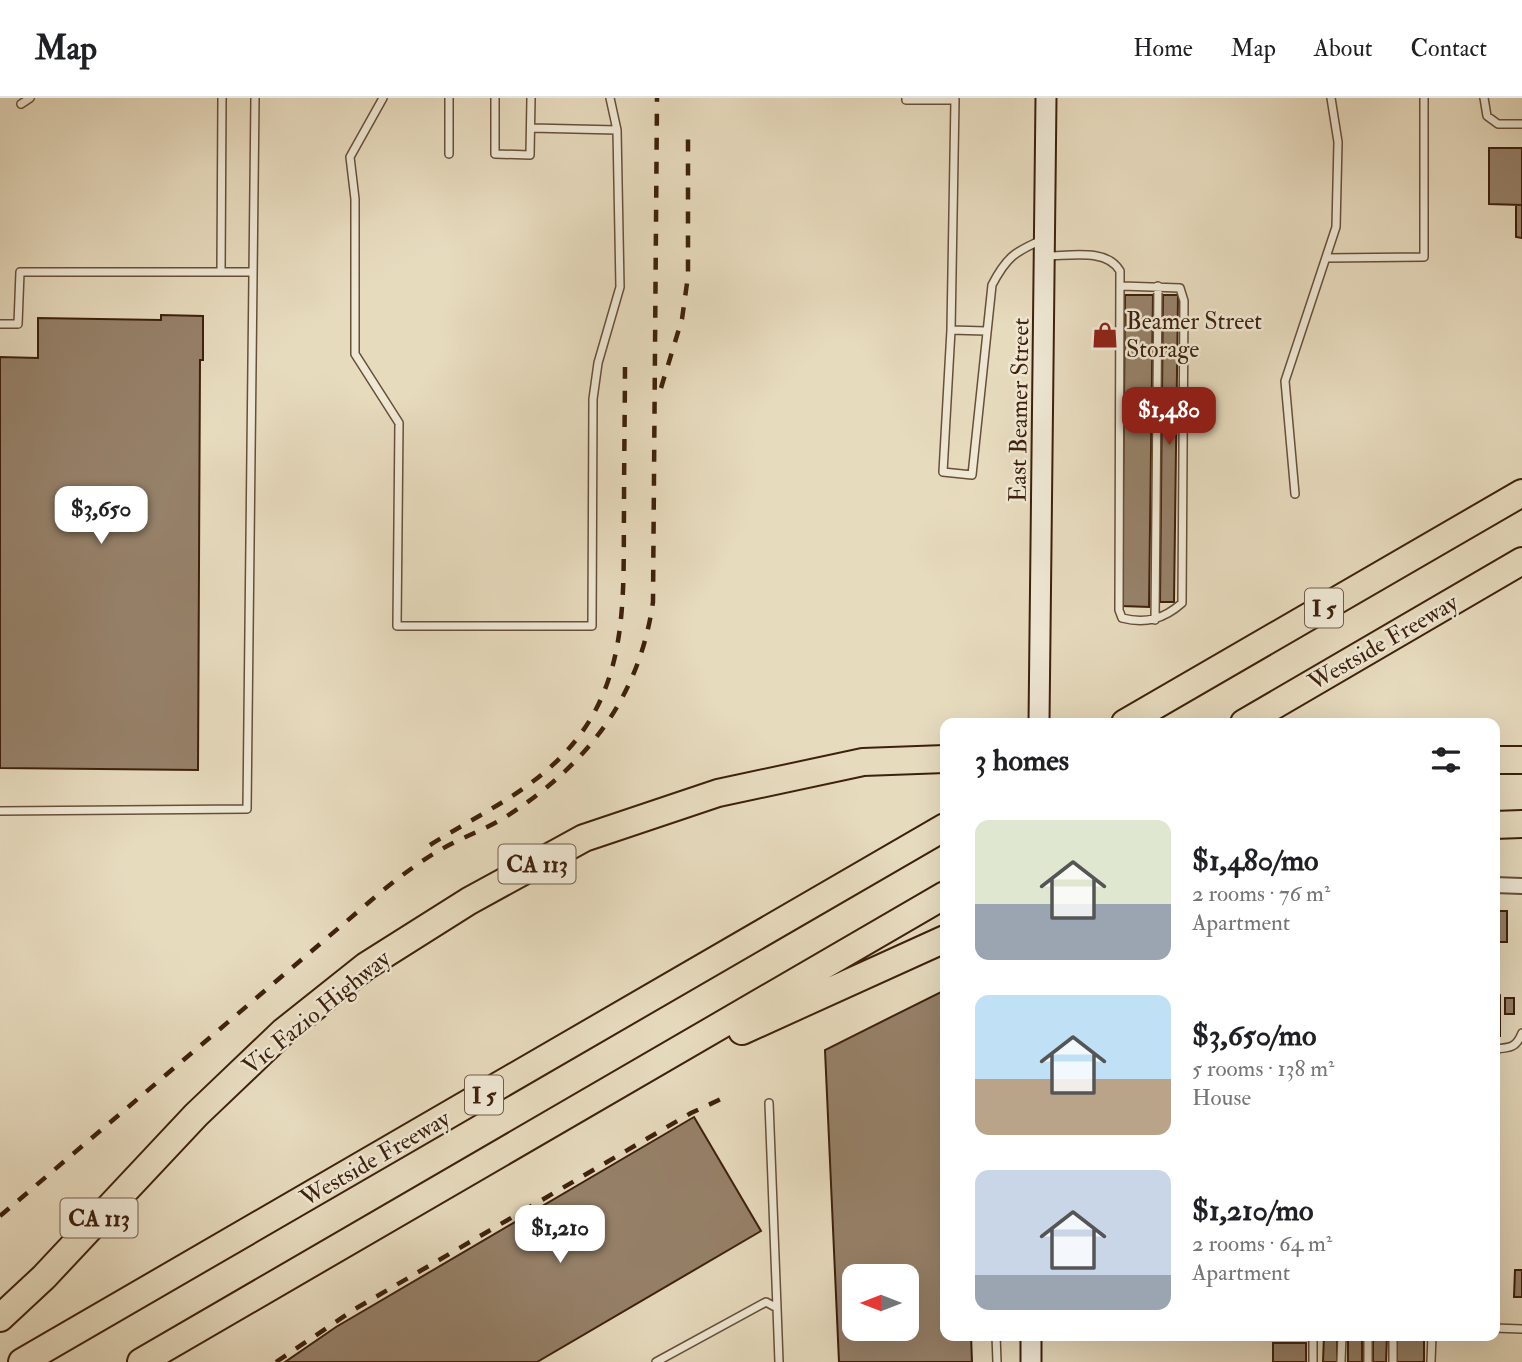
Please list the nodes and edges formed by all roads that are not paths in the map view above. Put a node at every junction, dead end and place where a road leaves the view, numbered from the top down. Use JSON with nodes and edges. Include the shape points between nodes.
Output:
{"nodes":[{"id":1,"x":30,"y":98,"type":"edge"},
{"id":2,"x":222,"y":98,"type":"edge"},
{"id":3,"x":255,"y":98,"type":"edge"},
{"id":4,"x":383,"y":98,"type":"edge"},
{"id":5,"x":449,"y":98,"type":"edge"},
{"id":6,"x":495,"y":98,"type":"edge"},
{"id":7,"x":531,"y":98,"type":"edge"},
{"id":8,"x":610,"y":98,"type":"edge"},
{"id":9,"x":906,"y":98,"type":"edge"},
{"id":10,"x":1046,"y":98,"type":"edge"},
{"id":11,"x":1331,"y":98,"type":"edge"},
{"id":12,"x":1424,"y":98,"type":"edge"},
{"id":13,"x":1484,"y":98,"type":"edge"},
{"id":14,"x":22,"y":104,"type":"dead end"},
{"id":15,"x":1522,"y":124,"type":"edge"},
{"id":16,"x":531,"y":128,"type":"junction"},
{"id":17,"x":617,"y":130,"type":"junction"},
{"id":18,"x":449,"y":154,"type":"dead end"},
{"id":19,"x":1046,"y":247,"type":"junction"},
{"id":20,"x":1326,"y":258,"type":"junction"},
{"id":21,"x":221,"y":272,"type":"junction"},
{"id":22,"x":253,"y":272,"type":"junction"},
{"id":23,"x":1122,"y":286,"type":"junction"},
{"id":24,"x":1158,"y":286,"type":"junction"},
{"id":25,"x":0,"y":324,"type":"edge"},
{"id":26,"x":951,"y":330,"type":"junction"},
{"id":27,"x":986,"y":331,"type":"junction"},
{"id":28,"x":1522,"y":493,"type":"edge"},
{"id":29,"x":1295,"y":494,"type":"dead end"},
{"id":30,"x":1522,"y":561,"type":"edge"},
{"id":31,"x":1156,"y":620,"type":"junction"},
{"id":32,"x":1039,"y":718,"type":"edge"},
{"id":33,"x":1134,"y":718,"type":"edge"},
{"id":34,"x":1253,"y":718,"type":"edge"},
{"id":35,"x":940,"y":759,"type":"edge"},
{"id":36,"x":1500,"y":760,"type":"edge"},
{"id":37,"x":1522,"y":760,"type":"edge"},
{"id":38,"x":0,"y":811,"type":"edge"},
{"id":39,"x":1522,"y":824,"type":"edge"},
{"id":40,"x":1500,"y":825,"type":"edge"},
{"id":41,"x":940,"y":830,"type":"edge"},
{"id":42,"x":1500,"y":885,"type":"edge"},
{"id":43,"x":1522,"y":886,"type":"edge"},
{"id":44,"x":940,"y":898,"type":"edge"},
{"id":45,"x":940,"y":941,"type":"edge"},
{"id":46,"x":1522,"y":1034,"type":"edge"},
{"id":47,"x":1500,"y":1049,"type":"edge"},
{"id":48,"x":619,"y":1085,"type":"junction"},
{"id":49,"x":769,"y":1103,"type":"dead end"},
{"id":50,"x":777,"y":1308,"type":"junction"},
{"id":51,"x":0,"y":1318,"type":"edge"},
{"id":52,"x":1500,"y":1328,"type":"edge"},
{"id":53,"x":1522,"y":1329,"type":"edge"},
{"id":54,"x":996,"y":1341,"type":"edge"},
{"id":55,"x":1031,"y":1341,"type":"edge"},
{"id":56,"x":1313,"y":1341,"type":"edge"},
{"id":57,"x":1342,"y":1341,"type":"edge"},
{"id":58,"x":1368,"y":1341,"type":"edge"},
{"id":59,"x":1393,"y":1341,"type":"edge"},
{"id":60,"x":1432,"y":1341,"type":"edge"},
{"id":61,"x":22,"y":1362,"type":"edge"},
{"id":62,"x":141,"y":1362,"type":"edge"},
{"id":63,"x":656,"y":1362,"type":"edge"},
{"id":64,"x":779,"y":1362,"type":"edge"},
{"id":65,"x":997,"y":1362,"type":"edge"},
{"id":66,"x":1031,"y":1362,"type":"edge"},
{"id":67,"x":1313,"y":1362,"type":"edge"},
{"id":68,"x":1341,"y":1362,"type":"edge"},
{"id":69,"x":1368,"y":1362,"type":"edge"},
{"id":70,"x":1393,"y":1362,"type":"edge"},
{"id":71,"x":1431,"y":1362,"type":"edge"}],
"edges":[{"from":1,"to":14,"type":"lane"},
{"from":2,"to":21,"type":"lane"},
{"from":3,"to":22,"type":"lane"},
{"from":4,"to":17,"type":"lane","via":[[350,157],[355,199],[355,355],[399,423],[397,626],[592,626],[593,399],[598,363],[620,288]]},
{"from":5,"to":18,"type":"lane"},
{"from":6,"to":16,"type":"lane","via":[[495,154],[530,155]]},
{"from":7,"to":16,"type":"lane"},
{"from":8,"to":17,"type":"lane"},
{"from":9,"to":26,"type":"lane","via":[[955,100]]},
{"from":10,"to":19,"type":"street","name":"East Beamer Street"},
{"from":11,"to":20,"type":"lane","via":[[1338,142],[1336,227]]},
{"from":12,"to":20,"type":"lane","via":[[1424,257]]},
{"from":13,"to":15,"type":"lane","via":[[1487,116],[1498,124]]},
{"from":16,"to":17,"type":"lane"},
{"from":19,"to":23,"type":"lane","via":[[1115,261]]},
{"from":19,"to":27,"type":"lane","via":[[1015,252],[1002,265],[992,285]]},
{"from":19,"to":32,"type":"street","name":"East Beamer Street"},
{"from":20,"to":29,"type":"lane","via":[[1285,381]]},
{"from":21,"to":22,"type":"lane"},
{"from":21,"to":25,"type":"lane","via":[[20,272],[18,324]]},
{"from":22,"to":38,"type":"lane","via":[[247,809]]},
{"from":23,"to":24,"type":"lane"},
{"from":23,"to":31,"type":"lane","via":[[1119,610],[1122,618]]},
{"from":24,"to":31,"type":"lane"},
{"from":24,"to":31,"type":"lane","via":[[1180,288],[1184,301],[1182,603]]},
{"from":26,"to":27,"type":"lane"},
{"from":26,"to":27,"type":"lane","via":[[943,472],[972,475]]},
{"from":28,"to":33,"type":"highway","number":"I 5"},
{"from":30,"to":34,"type":"highway","name":"Westside Freeway","number":"I 5"},
{"from":35,"to":51,"type":"highway","name":"Vic Fazio Highway","number":"CA 113","via":[[863,762],[718,793],[584,838],[469,901],[366,966],[283,1032]]},
{"from":36,"to":37,"type":"highway"},
{"from":39,"to":40,"type":"highway"},
{"from":41,"to":61,"type":"highway","name":"Westside Freeway","number":"I 5"},
{"from":42,"to":43,"type":"street"},
{"from":44,"to":48,"type":"highway","number":"I 5"},
{"from":45,"to":48,"type":"highway"},
{"from":46,"to":47,"type":"lane","via":[[1518,1044]]},
{"from":48,"to":62,"type":"highway","number":"I 5"},
{"from":49,"to":50,"type":"lane"},
{"from":50,"to":63,"type":"lane","via":[[766,1302]]},
{"from":50,"to":64,"type":"lane"},
{"from":52,"to":53,"type":"lane"},
{"from":54,"to":65,"type":"lane"},
{"from":55,"to":66,"type":"street"},
{"from":56,"to":67,"type":"lane"},
{"from":57,"to":68,"type":"lane"},
{"from":58,"to":69,"type":"lane"},
{"from":59,"to":70,"type":"lane"},
{"from":60,"to":71,"type":"lane"}]}
